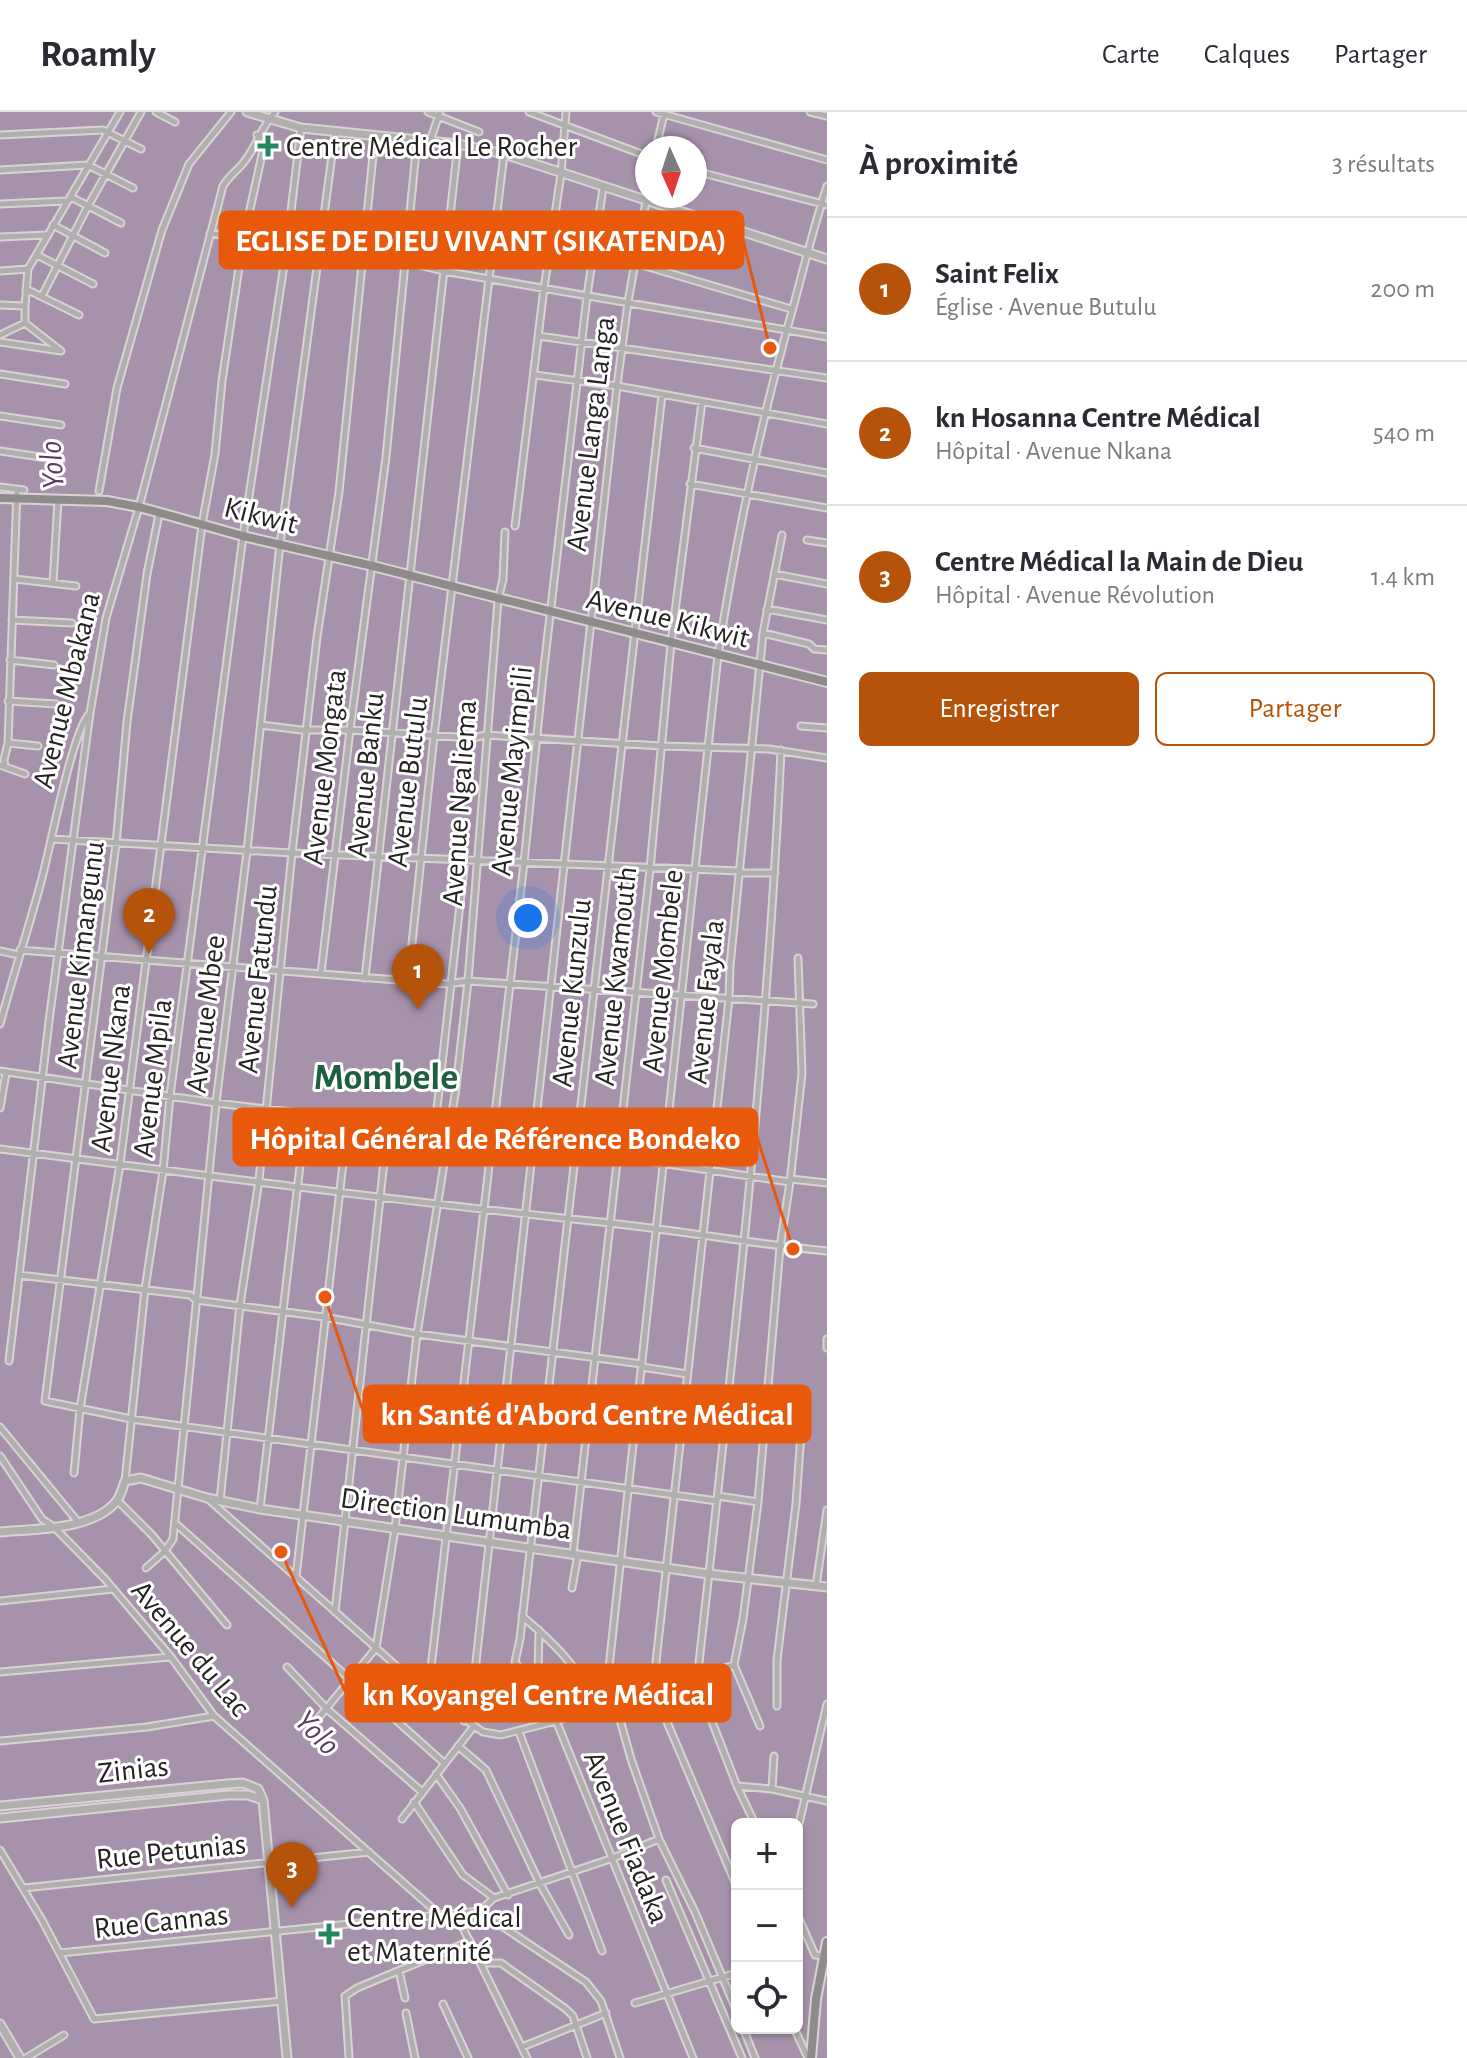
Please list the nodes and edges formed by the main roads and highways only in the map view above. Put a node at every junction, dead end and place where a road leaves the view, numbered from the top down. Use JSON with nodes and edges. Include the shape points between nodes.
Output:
{"nodes":[{"id":1,"x":11,"y":496,"type":"edge"},
{"id":2,"x":498,"y":600,"type":"joint"},
{"id":3,"x":827,"y":682,"type":"edge"},
{"id":4,"x":827,"y":1942,"type":"edge"},
{"id":5,"x":826,"y":1956,"type":"edge"},
{"id":6,"x":822,"y":1990,"type":"edge"},
{"id":7,"x":810,"y":2058,"type":"edge"}],
"edges":[{"from":1,"to":2,"type":"main road","name":"Kikwit","via":[[139,507]]},
{"from":2,"to":3,"type":"main road","name":"Avenue Kikwit"},
{"from":4,"to":5,"type":"main road"},
{"from":5,"to":6,"type":"main road"},
{"from":6,"to":7,"type":"main road"}]}
